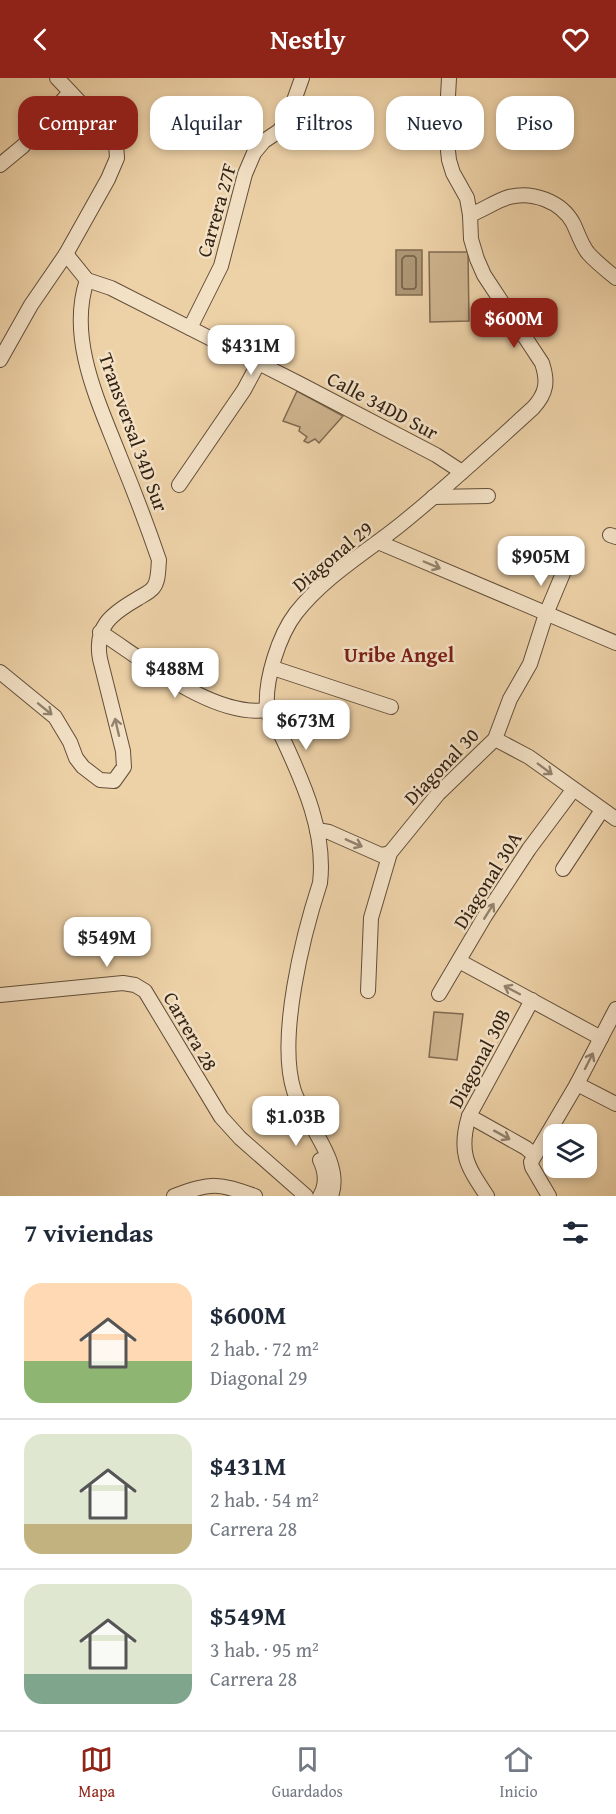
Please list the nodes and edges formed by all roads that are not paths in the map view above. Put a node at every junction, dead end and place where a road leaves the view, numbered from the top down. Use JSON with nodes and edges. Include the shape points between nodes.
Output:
{"nodes":[{"id":1,"x":57,"y":78,"type":"edge"},
{"id":2,"x":302,"y":78,"type":"edge"},
{"id":3,"x":449,"y":78,"type":"edge"},
{"id":4,"x":70,"y":92,"type":"junction"},
{"id":5,"x":0,"y":165,"type":"edge"},
{"id":6,"x":470,"y":214,"type":"junction"},
{"id":7,"x":66,"y":254,"type":"junction"},
{"id":8,"x":616,"y":278,"type":"edge"},
{"id":9,"x":87,"y":280,"type":"junction"},
{"id":10,"x":190,"y":328,"type":"junction"},
{"id":11,"x":0,"y":360,"type":"edge"},
{"id":12,"x":259,"y":362,"type":"junction"},
{"id":13,"x":462,"y":472,"type":"junction"},
{"id":14,"x":179,"y":485,"type":"dead end"},
{"id":15,"x":434,"y":496,"type":"junction"},
{"id":16,"x":488,"y":496,"type":"dead end"},
{"id":17,"x":378,"y":542,"type":"junction"},
{"id":18,"x":564,"y":570,"type":"dead end"},
{"id":19,"x":546,"y":615,"type":"junction"},
{"id":20,"x":100,"y":632,"type":"junction"},
{"id":21,"x":616,"y":643,"type":"edge"},
{"id":22,"x":273,"y":668,"type":"junction"},
{"id":23,"x":0,"y":672,"type":"edge"},
{"id":24,"x":391,"y":707,"type":"dead end"},
{"id":25,"x":267,"y":710,"type":"junction"},
{"id":26,"x":495,"y":739,"type":"junction"},
{"id":27,"x":573,"y":790,"type":"junction"},
{"id":28,"x":602,"y":810,"type":"junction"},
{"id":29,"x":616,"y":819,"type":"edge"},
{"id":30,"x":317,"y":830,"type":"junction"},
{"id":31,"x":390,"y":853,"type":"junction"},
{"id":32,"x":563,"y":869,"type":"dead end"},
{"id":33,"x":459,"y":961,"type":"junction"},
{"id":34,"x":368,"y":991,"type":"dead end"},
{"id":35,"x":439,"y":994,"type":"dead end"},
{"id":36,"x":0,"y":995,"type":"edge"},
{"id":37,"x":532,"y":1000,"type":"junction"},
{"id":38,"x":615,"y":1013,"type":"edge"},
{"id":39,"x":601,"y":1038,"type":"junction"},
{"id":40,"x":577,"y":1084,"type":"junction"},
{"id":41,"x":299,"y":1101,"type":"junction"},
{"id":42,"x":616,"y":1104,"type":"edge"},
{"id":43,"x":469,"y":1116,"type":"junction"},
{"id":44,"x":534,"y":1155,"type":"junction"},
{"id":45,"x":190,"y":1192,"type":"edge"},
{"id":46,"x":248,"y":1195,"type":"edge"},
{"id":47,"x":174,"y":1196,"type":"edge"},
{"id":48,"x":306,"y":1196,"type":"edge"},
{"id":49,"x":320,"y":1196,"type":"edge"},
{"id":50,"x":331,"y":1196,"type":"edge"},
{"id":51,"x":487,"y":1196,"type":"edge"},
{"id":52,"x":549,"y":1196,"type":"edge"}],
"edges":[{"from":1,"to":4,"type":"street"},
{"from":2,"to":10,"type":"street","name":"Carrera 27F","via":[[287,120],[254,153],[244,174],[221,266]]},
{"from":3,"to":6,"type":"street","name":"Diagonal 29","via":[[446,146]]},
{"from":4,"to":5,"type":"street","via":[[23,146]]},
{"from":4,"to":7,"type":"street","via":[[108,132],[116,144],[117,158]]},
{"from":6,"to":8,"type":"street","via":[[521,195],[555,204],[572,221],[588,252]]},
{"from":6,"to":13,"type":"street","name":"Diagonal 29","via":[[471,239],[484,275],[542,363],[546,387],[533,408]]},
{"from":7,"to":9,"type":"street"},
{"from":7,"to":11,"type":"street"},
{"from":9,"to":10,"type":"street","name":"Calle 34DD Sur"},
{"from":9,"to":20,"type":"street","name":"Transversal 34D Sur","via":[[80,316],[87,363],[159,560],[153,588],[117,612]]},
{"from":10,"to":12,"type":"street","name":"Calle 34DD Sur"},
{"from":12,"to":13,"type":"street","name":"Calle 34DD Sur"},
{"from":12,"to":14,"type":"street"},
{"from":13,"to":15,"type":"street","name":"Diagonal 29"},
{"from":15,"to":16,"type":"street"},
{"from":15,"to":17,"type":"street","name":"Diagonal 29"},
{"from":17,"to":19,"type":"street","one_way":true},
{"from":17,"to":22,"type":"street","name":"Diagonal 29","via":[[315,590],[295,614]]},
{"from":18,"to":19,"type":"street","name":"Diagonal 30"},
{"from":19,"to":21,"type":"street"},
{"from":19,"to":26,"type":"street","name":"Diagonal 30","via":[[530,664],[510,699]]},
{"from":23,"to":20,"type":"street","one_way":true,"via":[[55,717],[83,767],[100,780],[114,781],[124,760],[100,659]]},
{"from":20,"to":25,"type":"street","via":[[216,704],[252,712]]},
{"from":22,"to":24,"type":"street"},
{"from":22,"to":25,"type":"street","name":"Diagonal 29"},
{"from":25,"to":30,"type":"street","via":[[298,771]]},
{"from":26,"to":27,"type":"street","one_way":true,"via":[[529,757]]},
{"from":26,"to":31,"type":"street","name":"Diagonal 30","via":[[438,794]]},
{"from":27,"to":28,"type":"street"},
{"from":33,"to":27,"type":"street","name":"Diagonal 30A","one_way":true,"via":[[529,849]]},
{"from":28,"to":29,"type":"street"},
{"from":28,"to":32,"type":"street"},
{"from":30,"to":31,"type":"street","one_way":true,"via":[[381,855]]},
{"from":30,"to":41,"type":"street","via":[[322,868],[296,973],[290,1022],[290,1065]]},
{"from":31,"to":34,"type":"street","name":"Diagonal 30","via":[[371,918]]},
{"from":33,"to":35,"type":"street","name":"Diagonal 30A"},
{"from":37,"to":33,"type":"street","one_way":true},
{"from":36,"to":48,"type":"street","name":"Carrera 28","via":[[123,983],[145,991],[220,1117]]},
{"from":37,"to":39,"type":"street"},
{"from":37,"to":43,"type":"street","name":"Diagonal 30B"},
{"from":38,"to":39,"type":"street"},
{"from":40,"to":39,"type":"street","one_way":true},
{"from":40,"to":42,"type":"street"},
{"from":40,"to":44,"type":"street"},
{"from":41,"to":49,"type":"street","via":[[303,1124],[325,1173]]},
{"from":41,"to":50,"type":"street","via":[[333,1169]]},
{"from":43,"to":44,"type":"street","one_way":true},
{"from":43,"to":51,"type":"street","name":"Diagonal 30B","via":[[463,1136],[465,1154]]},
{"from":44,"to":52,"type":"street","via":[[532,1167]]},
{"from":45,"to":46,"type":"street","via":[[216,1185]]},
{"from":45,"to":47,"type":"street"}]}
